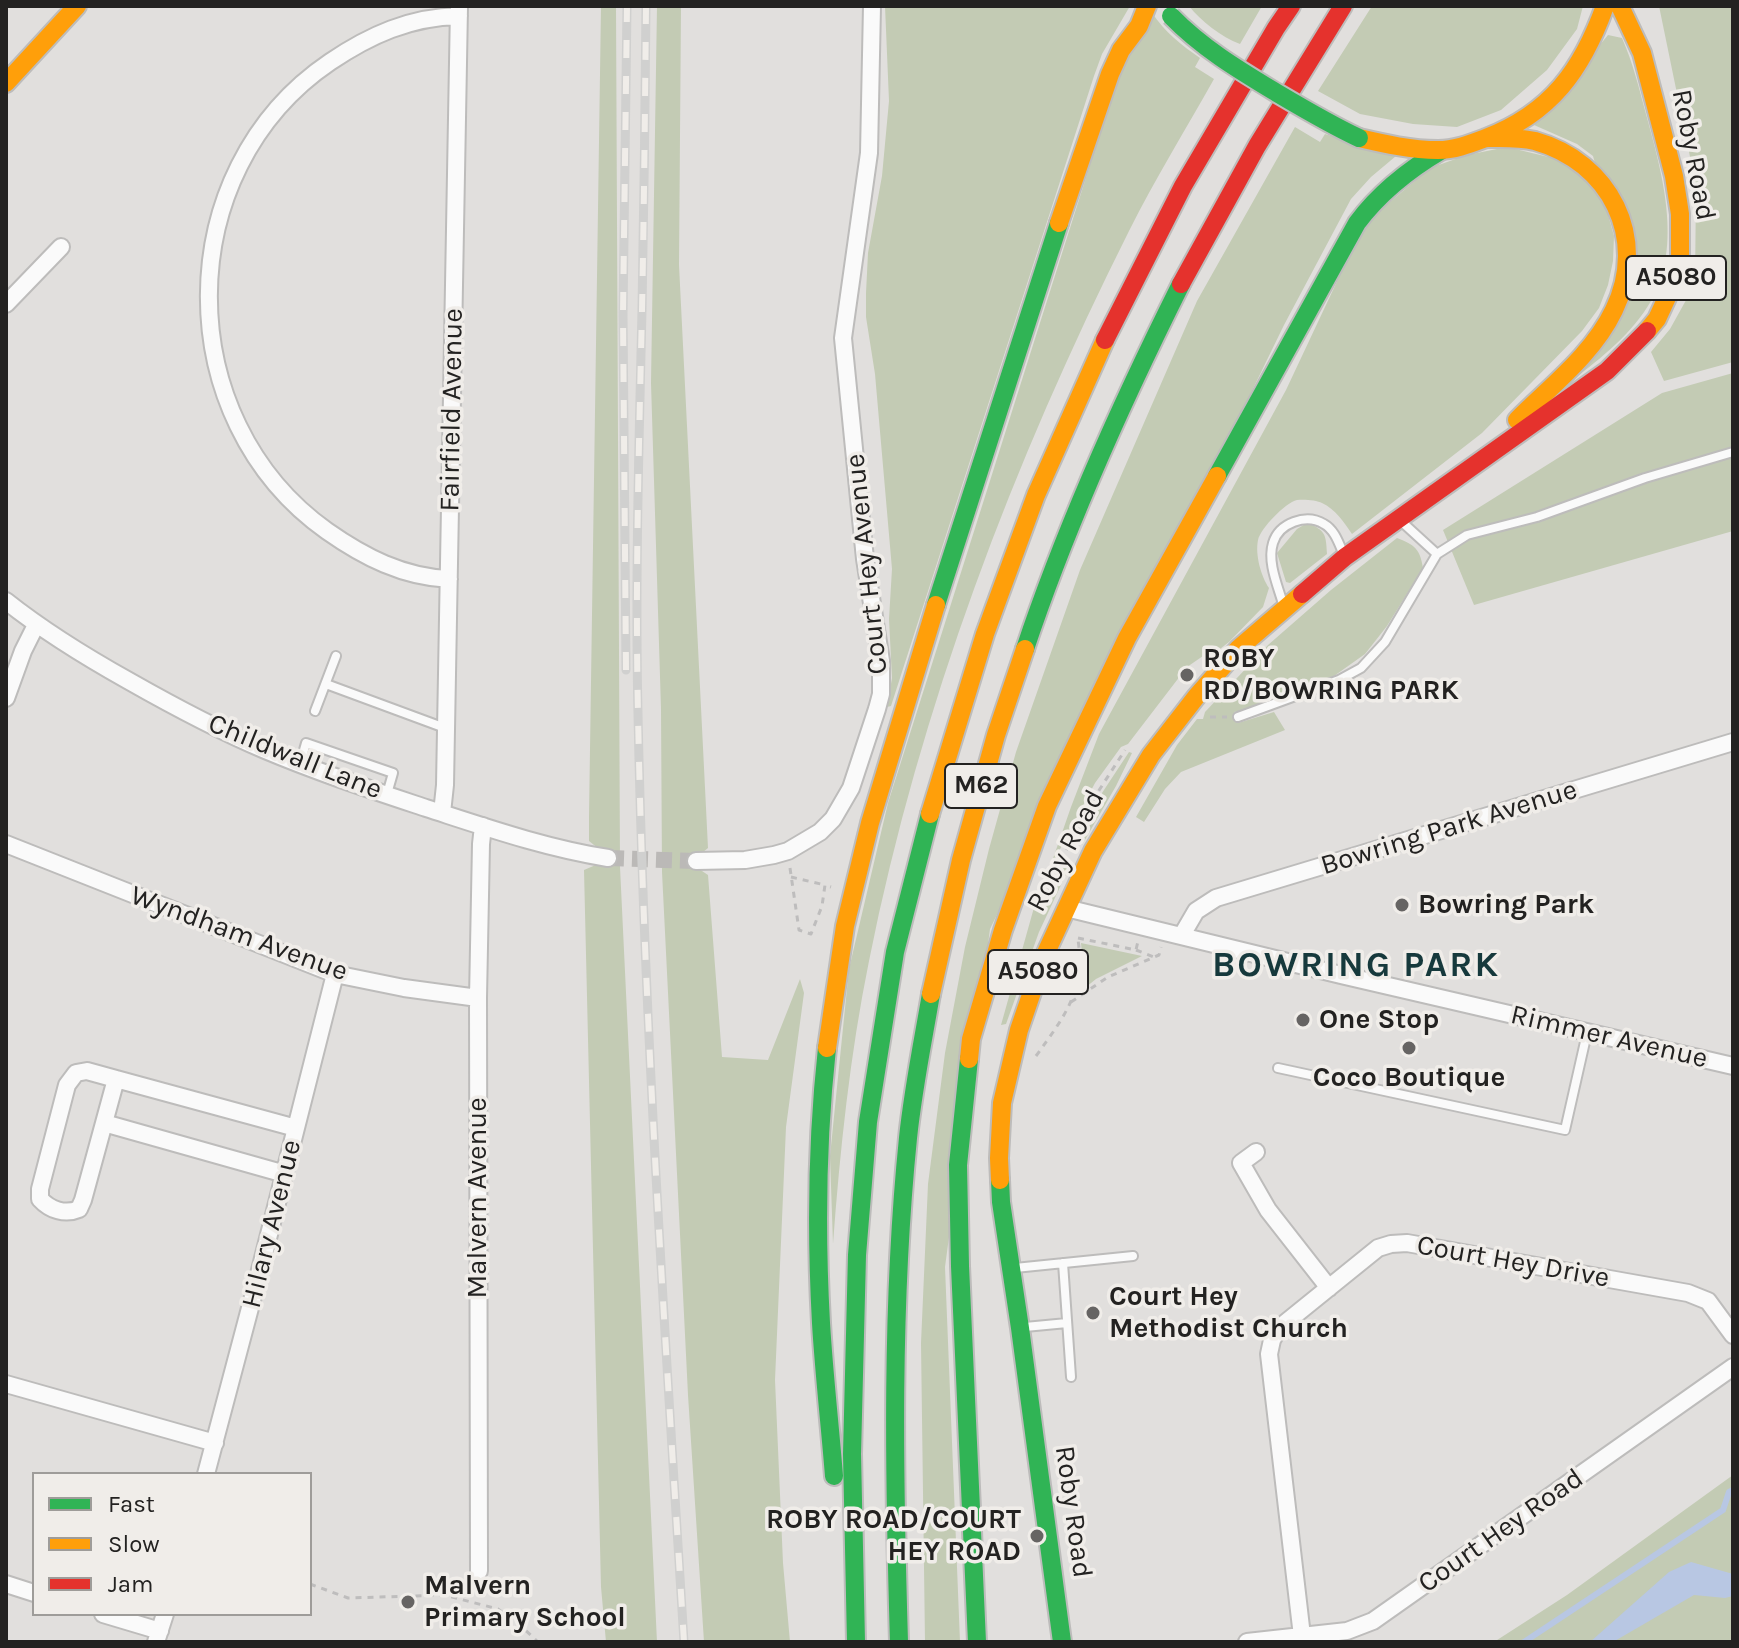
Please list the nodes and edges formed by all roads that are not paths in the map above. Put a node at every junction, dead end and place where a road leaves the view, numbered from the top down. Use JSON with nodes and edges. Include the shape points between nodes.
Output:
{"nodes":[{"id":1,"x":77,"y":6,"type":"edge"},
{"id":2,"x":872,"y":6,"type":"edge"},
{"id":3,"x":1147,"y":6,"type":"edge"},
{"id":4,"x":1291,"y":6,"type":"edge"},
{"id":5,"x":1343,"y":6,"type":"edge"},
{"id":6,"x":1605,"y":6,"type":"edge"},
{"id":7,"x":1620,"y":6,"type":"edge"},
{"id":8,"x":459,"y":11,"type":"edge"},
{"id":9,"x":1167,"y":11,"type":"edge"},
{"id":10,"x":6,"y":83,"type":"edge"},
{"id":11,"x":1486,"y":138,"type":"junction"},
{"id":12,"x":1442,"y":150,"type":"junction"},
{"id":13,"x":61,"y":247,"type":"dead end"},
{"id":14,"x":6,"y":304,"type":"edge"},
{"id":15,"x":1733,"y":452,"type":"edge"},
{"id":16,"x":1472,"y":465,"type":"junction"},
{"id":17,"x":1399,"y":519,"type":"junction"},
{"id":18,"x":1437,"y":554,"type":"junction"},
{"id":19,"x":1345,"y":557,"type":"junction"},
{"id":20,"x":449,"y":579,"type":"junction"},
{"id":21,"x":6,"y":601,"type":"edge"},
{"id":22,"x":1284,"y":609,"type":"junction"},
{"id":23,"x":36,"y":625,"type":"junction"},
{"id":24,"x":336,"y":656,"type":"dead end"},
{"id":25,"x":326,"y":684,"type":"junction"},
{"id":26,"x":6,"y":698,"type":"edge"},
{"id":27,"x":315,"y":711,"type":"dead end"},
{"id":28,"x":1238,"y":717,"type":"dead end"},
{"id":29,"x":446,"y":728,"type":"junction"},
{"id":30,"x":1733,"y":742,"type":"edge"},
{"id":31,"x":442,"y":813,"type":"junction"},
{"id":32,"x":483,"y":826,"type":"junction"},
{"id":33,"x":6,"y":844,"type":"edge"},
{"id":34,"x":608,"y":858,"type":"tunnel mouth"},
{"id":35,"x":696,"y":861,"type":"tunnel mouth"},
{"id":36,"x":1066,"y":908,"type":"junction"},
{"id":37,"x":1174,"y":933,"type":"junction"},
{"id":38,"x":335,"y":974,"type":"junction"},
{"id":39,"x":478,"y":998,"type":"junction"},
{"id":40,"x":1587,"y":1032,"type":"junction"},
{"id":41,"x":1733,"y":1066,"type":"edge"},
{"id":42,"x":1278,"y":1068,"type":"dead end"},
{"id":43,"x":116,"y":1079,"type":"junction"},
{"id":44,"x":104,"y":1123,"type":"junction"},
{"id":45,"x":296,"y":1128,"type":"junction"},
{"id":46,"x":1256,"y":1152,"type":"dead end"},
{"id":47,"x":285,"y":1174,"type":"junction"},
{"id":48,"x":1133,"y":1256,"type":"dead end"},
{"id":49,"x":1063,"y":1263,"type":"junction"},
{"id":50,"x":1010,"y":1269,"type":"junction"},
{"id":51,"x":1329,"y":1288,"type":"junction"},
{"id":52,"x":1067,"y":1323,"type":"junction"},
{"id":53,"x":1020,"y":1328,"type":"junction"},
{"id":54,"x":1733,"y":1335,"type":"edge"},
{"id":55,"x":1733,"y":1367,"type":"edge"},
{"id":56,"x":1071,"y":1377,"type":"dead end"},
{"id":57,"x":6,"y":1384,"type":"edge"},
{"id":58,"x":215,"y":1443,"type":"junction"},
{"id":59,"x":207,"y":1472,"type":"edge"},
{"id":60,"x":479,"y":1571,"type":"dead end"},
{"id":61,"x":6,"y":1584,"type":"edge"},
{"id":62,"x":32,"y":1592,"type":"edge"},
{"id":63,"x":108,"y":1616,"type":"edge"},
{"id":64,"x":164,"y":1616,"type":"edge"},
{"id":65,"x":1302,"y":1636,"type":"junction"},
{"id":66,"x":158,"y":1637,"type":"edge"},
{"id":67,"x":845,"y":1642,"type":"edge"},
{"id":68,"x":856,"y":1642,"type":"edge"},
{"id":69,"x":899,"y":1642,"type":"edge"},
{"id":70,"x":977,"y":1642,"type":"edge"},
{"id":71,"x":1062,"y":1642,"type":"edge"},
{"id":72,"x":1247,"y":1642,"type":"edge"}],
"edges":[{"from":1,"to":10,"type":"main road"},
{"from":2,"to":35,"type":"street","name":"Court Hey Avenue","via":[[869,153],[843,338],[881,694],[851,788],[820,832],[788,851],[759,859]]},
{"from":3,"to":67,"type":"main road","via":[[1110,74],[1064,207],[916,668],[845,926],[821,1105],[818,1220]]},
{"from":4,"to":68,"type":"main road","number":"M62","via":[[1183,186],[1102,346],[1036,495],[934,796],[895,952],[868,1122],[857,1255],[852,1454]]},
{"from":5,"to":69,"type":"main road","number":"M62","via":[[1216,216],[1142,360],[1075,511],[976,800],[937,958],[910,1117],[895,1427]]},
{"from":6,"to":11,"type":"main road","number":"A5080","via":[[1580,65],[1562,88],[1515,126]]},
{"from":7,"to":16,"type":"main road","name":"Roby Road","number":"A5080","via":[[1642,53],[1674,176],[1681,237],[1676,278],[1657,319],[1607,371]]},
{"from":8,"to":20,"type":"street","name":"Fairfield Avenue"},
{"from":8,"to":20,"type":"street","via":[[374,35],[322,67],[277,110],[248,150],[225,198],[211,256],[208,303],[229,405],[277,485],[315,522],[377,562],[413,575]]},
{"from":9,"to":12,"type":"main road","number":"A5080","bridge":true,"via":[[1213,54],[1334,126],[1402,149]]},
{"from":11,"to":12,"type":"main road","number":"A5080"},
{"from":11,"to":16,"type":"main road","name":"Roby Road","number":"A5080","via":[[1537,141],[1583,163],[1618,206],[1628,251],[1622,292],[1602,331]]},
{"from":12,"to":70,"type":"main road","via":[[1376,197],[1348,238],[1127,638],[1047,806],[1003,930],[971,1039],[958,1165]]},
{"from":13,"to":14,"type":"street"},
{"from":15,"to":18,"type":"lane","via":[[1467,535]]},
{"from":16,"to":17,"type":"main road","name":"Roby Road","number":"A5080"},
{"from":17,"to":18,"type":"lane"},
{"from":17,"to":19,"type":"main road","name":"Roby Road","number":"A5080"},
{"from":18,"to":28,"type":"lane","via":[[1385,642],[1361,668]]},
{"from":19,"to":22,"type":"main road","name":"Roby Road","number":"A5080"},
{"from":19,"to":22,"type":"lane","via":[[1326,524],[1305,520],[1287,525],[1273,541],[1271,554]]},
{"from":20,"to":29,"type":"street","name":"Fairfield Avenue"},
{"from":21,"to":23,"type":"street","name":"Childwall Lane"},
{"from":22,"to":36,"type":"main road","name":"Roby Road","number":"A5080","via":[[1239,648],[1151,755],[1093,851]]},
{"from":23,"to":26,"type":"street"},
{"from":23,"to":31,"type":"street","name":"Childwall Lane","via":[[180,709],[265,750]]},
{"from":24,"to":25,"type":"lane"},
{"from":25,"to":27,"type":"lane"},
{"from":25,"to":29,"type":"lane"},
{"from":29,"to":31,"type":"street","name":"Fairfield Avenue"},
{"from":30,"to":37,"type":"street","name":"Bowring Park Avenue","via":[[1216,898]]},
{"from":31,"to":32,"type":"street","name":"Childwall Lane"},
{"from":32,"to":34,"type":"street","name":"Childwall Lane"},
{"from":32,"to":39,"type":"street","name":"Malvern Avenue"},
{"from":33,"to":38,"type":"street","name":"Wyndham Avenue"},
{"from":36,"to":37,"type":"street","name":"Rimmer Avenue"},
{"from":36,"to":50,"type":"main road","name":"Roby Road","number":"A5080","via":[[1023,1016],[1002,1103],[1001,1202]]},
{"from":37,"to":40,"type":"street","name":"Rimmer Avenue"},
{"from":38,"to":39,"type":"street","name":"Wyndham Avenue"},
{"from":38,"to":45,"type":"street","name":"Hilary Avenue"},
{"from":39,"to":60,"type":"street","name":"Malvern Avenue"},
{"from":40,"to":41,"type":"street","name":"Rimmer Avenue"},
{"from":40,"to":42,"type":"lane","via":[[1565,1130]]},
{"from":43,"to":44,"type":"street"},
{"from":43,"to":44,"type":"street","via":[[87,1071],[76,1073],[67,1085],[40,1189],[47,1207],[69,1213],[79,1209]]},
{"from":43,"to":45,"type":"street"},
{"from":44,"to":47,"type":"street"},
{"from":45,"to":47,"type":"street","name":"Hilary Avenue"},
{"from":46,"to":51,"type":"street","via":[[1241,1163],[1268,1210]]},
{"from":47,"to":58,"type":"street","name":"Hilary Avenue"},
{"from":48,"to":49,"type":"lane"},
{"from":49,"to":50,"type":"lane"},
{"from":49,"to":52,"type":"lane"},
{"from":50,"to":53,"type":"main road","name":"Roby Road","number":"A5080"},
{"from":51,"to":54,"type":"street","name":"Court Hey Drive","via":[[1378,1248],[1407,1243],[1688,1293],[1708,1301]]},
{"from":51,"to":65,"type":"street","name":"Court Hey Drive","via":[[1279,1328],[1269,1354]]},
{"from":52,"to":53,"type":"lane"},
{"from":52,"to":56,"type":"lane"},
{"from":53,"to":71,"type":"main road","name":"Roby Road","number":"A5080"},
{"from":55,"to":65,"type":"street","name":"Court Hey Road","via":[[1373,1621],[1347,1631]]},
{"from":57,"to":58,"type":"street"},
{"from":58,"to":59,"type":"street","name":"Hilary Avenue"},
{"from":61,"to":62,"type":"street"},
{"from":63,"to":66,"type":"street"},
{"from":64,"to":66,"type":"street"},
{"from":65,"to":72,"type":"street","name":"Court Hey Road"}]}
